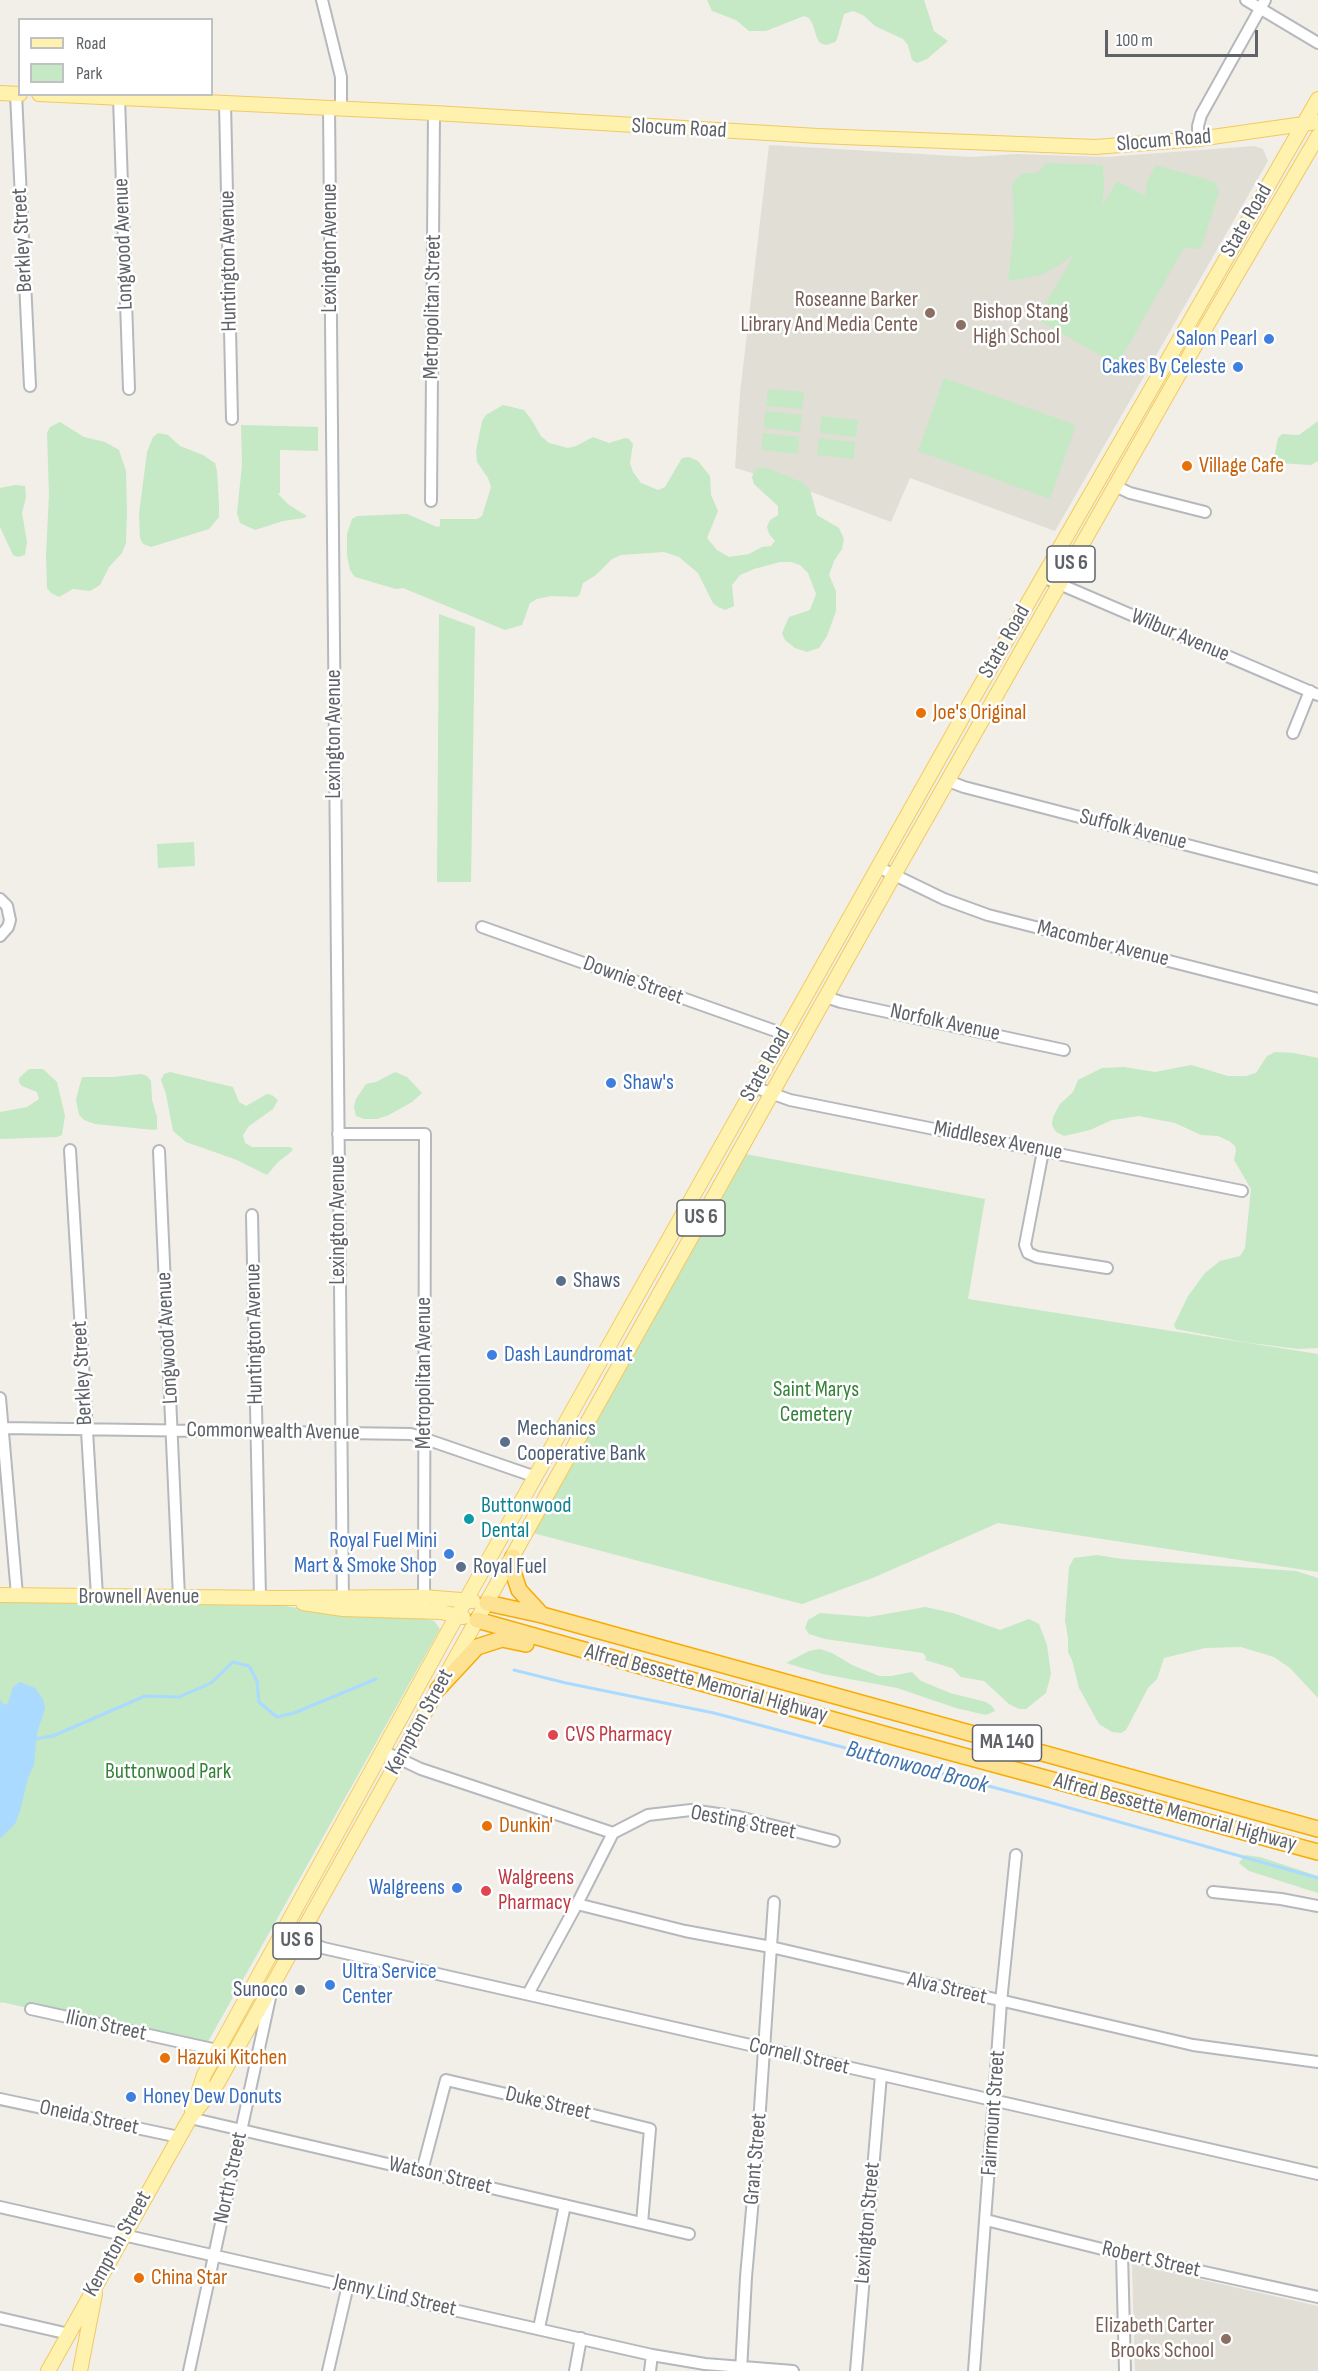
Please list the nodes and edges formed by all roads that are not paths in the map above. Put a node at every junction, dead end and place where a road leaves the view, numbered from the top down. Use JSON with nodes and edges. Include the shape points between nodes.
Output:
{"nodes":[{"id":1,"x":322,"y":0,"type":"edge"},
{"id":2,"x":1246,"y":0,"type":"edge"},
{"id":3,"x":1263,"y":4,"type":"edge"},
{"id":4,"x":1318,"y":43,"type":"edge"},
{"id":5,"x":0,"y":93,"type":"edge"},
{"id":6,"x":18,"y":94,"type":"edge"},
{"id":7,"x":18,"y":96,"type":"edge"},
{"id":8,"x":79,"y":96,"type":"edge"},
{"id":9,"x":119,"y":98,"type":"junction"},
{"id":10,"x":1318,"y":99,"type":"edge"},
{"id":11,"x":225,"y":103,"type":"junction"},
{"id":12,"x":335,"y":108,"type":"junction"},
{"id":13,"x":435,"y":113,"type":"junction"},
{"id":14,"x":1318,"y":122,"type":"edge"},
{"id":15,"x":1303,"y":124,"type":"junction"},
{"id":16,"x":1318,"y":136,"type":"edge"},
{"id":17,"x":1198,"y":139,"type":"junction"},
{"id":18,"x":30,"y":386,"type":"dead end"},
{"id":19,"x":129,"y":389,"type":"dead end"},
{"id":20,"x":232,"y":419,"type":"dead end"},
{"id":21,"x":1115,"y":486,"type":"junction"},
{"id":22,"x":431,"y":501,"type":"dead end"},
{"id":23,"x":1205,"y":512,"type":"dead end"},
{"id":24,"x":1043,"y":577,"type":"junction"},
{"id":25,"x":1059,"y":585,"type":"junction"},
{"id":26,"x":1314,"y":693,"type":"edge"},
{"id":27,"x":1293,"y":733,"type":"dead end"},
{"id":28,"x":948,"y":781,"type":"junction"},
{"id":29,"x":878,"y":867,"type":"junction"},
{"id":30,"x":894,"y":875,"type":"junction"},
{"id":31,"x":1318,"y":879,"type":"edge"},
{"id":32,"x":0,"y":899,"type":"edge"},
{"id":33,"x":482,"y":927,"type":"dead end"},
{"id":34,"x":0,"y":936,"type":"edge"},
{"id":35,"x":826,"y":996,"type":"junction"},
{"id":36,"x":1318,"y":999,"type":"edge"},
{"id":37,"x":784,"y":1034,"type":"junction"},
{"id":38,"x":1064,"y":1050,"type":"dead end"},
{"id":39,"x":754,"y":1086,"type":"junction"},
{"id":40,"x":771,"y":1094,"type":"junction"},
{"id":41,"x":338,"y":1134,"type":"junction"},
{"id":42,"x":70,"y":1150,"type":"dead end"},
{"id":43,"x":159,"y":1151,"type":"dead end"},
{"id":44,"x":1043,"y":1151,"type":"junction"},
{"id":45,"x":1242,"y":1191,"type":"dead end"},
{"id":46,"x":252,"y":1215,"type":"dead end"},
{"id":47,"x":1107,"y":1268,"type":"dead end"},
{"id":48,"x":627,"y":1313,"type":"junction"},
{"id":49,"x":643,"y":1322,"type":"junction"},
{"id":50,"x":0,"y":1398,"type":"edge"},
{"id":51,"x":3,"y":1428,"type":"junction"},
{"id":52,"x":87,"y":1430,"type":"junction"},
{"id":53,"x":172,"y":1431,"type":"junction"},
{"id":54,"x":257,"y":1432,"type":"junction"},
{"id":55,"x":341,"y":1433,"type":"junction"},
{"id":56,"x":424,"y":1438,"type":"junction"},
{"id":57,"x":536,"y":1477,"type":"junction"},
{"id":58,"x":513,"y":1557,"type":"junction"},
{"id":59,"x":0,"y":1595,"type":"edge"},
{"id":60,"x":17,"y":1595,"type":"junction"},
{"id":61,"x":97,"y":1596,"type":"junction"},
{"id":62,"x":179,"y":1597,"type":"junction"},
{"id":63,"x":260,"y":1598,"type":"junction"},
{"id":64,"x":466,"y":1600,"type":"junction"},
{"id":65,"x":343,"y":1603,"type":"junction"},
{"id":66,"x":487,"y":1603,"type":"junction"},
{"id":67,"x":424,"y":1604,"type":"junction"},
{"id":68,"x":457,"y":1615,"type":"junction"},
{"id":69,"x":542,"y":1615,"type":"junction"},
{"id":70,"x":477,"y":1620,"type":"junction"},
{"id":71,"x":639,"y":1666,"type":"junction"},
{"id":72,"x":438,"y":1689,"type":"junction"},
{"id":73,"x":382,"y":1751,"type":"junction"},
{"id":74,"x":399,"y":1760,"type":"junction"},
{"id":75,"x":1318,"y":1829,"type":"edge"},
{"id":76,"x":613,"y":1833,"type":"junction"},
{"id":77,"x":834,"y":1841,"type":"dead end"},
{"id":78,"x":1318,"y":1852,"type":"edge"},
{"id":79,"x":1016,"y":1855,"type":"dead end"},
{"id":80,"x":1213,"y":1892,"type":"dead end"},
{"id":81,"x":774,"y":1902,"type":"dead end"},
{"id":82,"x":577,"y":1905,"type":"junction"},
{"id":83,"x":1318,"y":1906,"type":"edge"},
{"id":84,"x":283,"y":1929,"type":"junction"},
{"id":85,"x":299,"y":1938,"type":"junction"},
{"id":86,"x":771,"y":1947,"type":"junction"},
{"id":87,"x":273,"y":1985,"type":"junction"},
{"id":88,"x":528,"y":1994,"type":"junction"},
{"id":89,"x":1001,"y":2002,"type":"junction"},
{"id":90,"x":31,"y":2009,"type":"dead end"},
{"id":91,"x":233,"y":2021,"type":"junction"},
{"id":92,"x":248,"y":2029,"type":"junction"},
{"id":93,"x":765,"y":2049,"type":"junction"},
{"id":94,"x":217,"y":2050,"type":"junction"},
{"id":95,"x":1318,"y":2062,"type":"edge"},
{"id":96,"x":881,"y":2075,"type":"junction"},
{"id":97,"x":0,"y":2099,"type":"edge"},
{"id":98,"x":995,"y":2101,"type":"junction"},
{"id":99,"x":190,"y":2118,"type":"junction"},
{"id":100,"x":241,"y":2131,"type":"junction"},
{"id":101,"x":179,"y":2138,"type":"junction"},
{"id":102,"x":422,"y":2171,"type":"junction"},
{"id":103,"x":1318,"y":2174,"type":"edge"},
{"id":104,"x":565,"y":2205,"type":"junction"},
{"id":105,"x":0,"y":2207,"type":"edge"},
{"id":106,"x":986,"y":2220,"type":"junction"},
{"id":107,"x":642,"y":2223,"type":"junction"},
{"id":108,"x":689,"y":2234,"type":"dead end"},
{"id":109,"x":124,"y":2235,"type":"junction"},
{"id":110,"x":1122,"y":2254,"type":"junction"},
{"id":111,"x":215,"y":2255,"type":"junction"},
{"id":112,"x":98,"y":2281,"type":"junction"},
{"id":113,"x":348,"y":2285,"type":"junction"},
{"id":114,"x":1318,"y":2297,"type":"edge"},
{"id":115,"x":0,"y":2318,"type":"edge"},
{"id":116,"x":539,"y":2328,"type":"junction"},
{"id":117,"x":69,"y":2334,"type":"junction"},
{"id":118,"x":581,"y":2338,"type":"junction"},
{"id":119,"x":652,"y":2355,"type":"junction"},
{"id":120,"x":741,"y":2369,"type":"edge"},
{"id":121,"x":48,"y":2371,"type":"edge"},
{"id":122,"x":80,"y":2371,"type":"edge"},
{"id":123,"x":189,"y":2371,"type":"edge"},
{"id":124,"x":328,"y":2371,"type":"edge"},
{"id":125,"x":576,"y":2371,"type":"edge"},
{"id":126,"x":650,"y":2371,"type":"edge"},
{"id":127,"x":793,"y":2371,"type":"edge"},
{"id":128,"x":856,"y":2371,"type":"edge"},
{"id":129,"x":974,"y":2371,"type":"edge"},
{"id":130,"x":1125,"y":2371,"type":"edge"}],
"edges":[{"from":1,"to":12,"type":"street","name":"Lexington Avenue","via":[[341,77]]},
{"from":2,"to":3,"type":"street"},
{"from":3,"to":4,"type":"street"},
{"from":3,"to":17,"type":"street","via":[[1201,115]]},
{"from":5,"to":6,"type":"main road"},
{"from":7,"to":18,"type":"street","name":"Berkley Street"},
{"from":8,"to":9,"type":"main road","name":"Slocum Road"},
{"from":9,"to":11,"type":"main road","name":"Slocum Road"},
{"from":9,"to":19,"type":"street","name":"Longwood Avenue"},
{"from":10,"to":15,"type":"main road","name":"State Road","number":"US 6"},
{"from":11,"to":12,"type":"main road","name":"Slocum Road"},
{"from":11,"to":20,"type":"street","name":"Huntington Avenue"},
{"from":12,"to":13,"type":"main road","name":"Slocum Road"},
{"from":12,"to":41,"type":"street","name":"Lexington Avenue"},
{"from":13,"to":17,"type":"main road","name":"Slocum Road","via":[[760,134],[1004,144],[1114,146]]},
{"from":13,"to":22,"type":"street","name":"Metropolitan Street"},
{"from":14,"to":15,"type":"main road","name":"Slocum Road"},
{"from":15,"to":17,"type":"main road","name":"Slocum Road"},
{"from":15,"to":24,"type":"main road","name":"State Road","number":"US 6"},
{"from":16,"to":21,"type":"main road","name":"State Road","number":"US 6"},
{"from":21,"to":23,"type":"street"},
{"from":21,"to":25,"type":"main road","name":"State Road","number":"US 6"},
{"from":24,"to":25,"type":"street","name":"Wilbur Avenue"},
{"from":24,"to":29,"type":"main road","name":"State Road","number":"US 6"},
{"from":25,"to":26,"type":"street","name":"Wilbur Avenue"},
{"from":25,"to":28,"type":"main road","name":"State Road","number":"US 6"},
{"from":26,"to":27,"type":"street"},
{"from":28,"to":30,"type":"main road","name":"State Road","number":"US 6"},
{"from":28,"to":31,"type":"street","name":"Suffolk Avenue"},
{"from":29,"to":30,"type":"street","name":"Macomber Avenue"},
{"from":29,"to":37,"type":"main road","name":"State Road","number":"US 6"},
{"from":30,"to":35,"type":"main road","name":"State Road","number":"US 6"},
{"from":30,"to":36,"type":"street","name":"Macomber Avenue","via":[[988,915]]},
{"from":32,"to":34,"type":"street","via":[[7,906],[10,920]]},
{"from":33,"to":37,"type":"street","name":"Downie Street"},
{"from":35,"to":38,"type":"street","name":"Norfolk Avenue"},
{"from":35,"to":40,"type":"main road","name":"State Road","number":"US 6"},
{"from":37,"to":39,"type":"main road","name":"State Road","number":"US 6"},
{"from":39,"to":40,"type":"street","name":"Middlesex Avenue"},
{"from":39,"to":48,"type":"main road","name":"State Road","number":"US 6"},
{"from":40,"to":44,"type":"street","name":"Middlesex Avenue"},
{"from":40,"to":49,"type":"main road","name":"State Road","number":"US 6"},
{"from":41,"to":55,"type":"street","name":"Lexington Avenue"},
{"from":41,"to":56,"type":"street","name":"Metropolitan Avenue","via":[[425,1134]]},
{"from":42,"to":52,"type":"street","name":"Berkley Street"},
{"from":43,"to":53,"type":"street","name":"Longwood Avenue"},
{"from":44,"to":45,"type":"street","name":"Middlesex Avenue"},
{"from":44,"to":47,"type":"street","via":[[1025,1245],[1028,1253]]},
{"from":46,"to":54,"type":"street","name":"Huntington Avenue"},
{"from":48,"to":49,"type":"main road"},
{"from":48,"to":57,"type":"main road","name":"Kempton Street","number":"US 6"},
{"from":49,"to":58,"type":"main road","name":"Kempton Street","number":"US 6"},
{"from":50,"to":51,"type":"street"},
{"from":51,"to":52,"type":"street","name":"Commonwealth Avenue"},
{"from":51,"to":60,"type":"street"},
{"from":52,"to":53,"type":"street","name":"Commonwealth Avenue"},
{"from":52,"to":61,"type":"street","name":"Berkley Street"},
{"from":53,"to":54,"type":"street","name":"Commonwealth Avenue"},
{"from":53,"to":62,"type":"street","name":"Longwood Avenue"},
{"from":54,"to":55,"type":"street","name":"Commonwealth Avenue"},
{"from":54,"to":63,"type":"street","name":"Huntington Avenue"},
{"from":55,"to":56,"type":"street","name":"Commonwealth Avenue","via":[[411,1434]]},
{"from":55,"to":65,"type":"street","name":"Lexington Avenue"},
{"from":56,"to":57,"type":"street","name":"Commonwealth Avenue"},
{"from":56,"to":67,"type":"street","name":"Metropolitan Avenue"},
{"from":57,"to":64,"type":"main road","name":"Kempton Street","number":"US 6"},
{"from":58,"to":66,"type":"main road","name":"Kempton Street","number":"US 6"},
{"from":58,"to":69,"type":"highway","via":[[519,1590]]},
{"from":59,"to":60,"type":"main road","name":"Brownell Avenue"},
{"from":60,"to":61,"type":"main road","name":"Brownell Avenue"},
{"from":61,"to":62,"type":"main road","name":"Brownell Avenue"},
{"from":62,"to":63,"type":"main road","name":"Brownell Avenue"},
{"from":63,"to":65,"type":"main road","name":"Brownell Avenue"},
{"from":64,"to":66,"type":"main road","name":"Brownell Avenue","number":"MA 140"},
{"from":64,"to":67,"type":"main road","name":"Brownell Avenue"},
{"from":64,"to":68,"type":"main road","name":"Kempton Street","number":"US 6"},
{"from":65,"to":67,"type":"main road","name":"Brownell Avenue"},
{"from":66,"to":69,"type":"highway","name":"Alfred Bessette Memorial Highway","number":"MA 140"},
{"from":66,"to":70,"type":"main road","name":"Kempton Street","number":"US 6"},
{"from":67,"to":68,"type":"main road","name":"Brownell Avenue"},
{"from":68,"to":70,"type":"main road","name":"Brownell Avenue","number":"MA 140"},
{"from":68,"to":73,"type":"main road","name":"Kempton Street","number":"US 6"},
{"from":69,"to":75,"type":"highway","name":"Alfred Bessette Memorial Highway","number":"MA 140"},
{"from":70,"to":71,"type":"highway","name":"Alfred Bessette Memorial Highway","number":"MA 140"},
{"from":70,"to":72,"type":"main road","name":"Kempton Street","number":"US 6"},
{"from":71,"to":72,"type":"highway","via":[[573,1657],[502,1639],[477,1647]]},
{"from":71,"to":78,"type":"highway","name":"Alfred Bessette Memorial Highway","number":"MA 140"},
{"from":72,"to":74,"type":"main road","name":"Kempton Street","number":"US 6"},
{"from":73,"to":74,"type":"street"},
{"from":73,"to":84,"type":"main road","name":"Kempton Street","number":"US 6"},
{"from":74,"to":76,"type":"street"},
{"from":74,"to":85,"type":"main road","name":"Kempton Street","number":"US 6"},
{"from":76,"to":77,"type":"street","name":"Oesting Street","via":[[648,1815],[691,1810]]},
{"from":76,"to":82,"type":"street"},
{"from":79,"to":89,"type":"street","name":"Fairmount Street"},
{"from":80,"to":83,"type":"street"},
{"from":81,"to":86,"type":"street","name":"Grant Street"},
{"from":82,"to":86,"type":"street","name":"Alva Street"},
{"from":82,"to":88,"type":"street"},
{"from":84,"to":85,"type":"street","name":"Cornell Street"},
{"from":84,"to":91,"type":"main road","name":"Kempton Street","number":"US 6"},
{"from":85,"to":87,"type":"main road","name":"Kempton Street","number":"US 6"},
{"from":85,"to":88,"type":"street","name":"Cornell Street","via":[[323,1948]]},
{"from":86,"to":89,"type":"street","name":"Alva Street"},
{"from":86,"to":93,"type":"street","name":"Grant Street"},
{"from":87,"to":92,"type":"main road","name":"Kempton Street","number":"US 6"},
{"from":87,"to":100,"type":"street","name":"North Street"},
{"from":88,"to":93,"type":"street","name":"Cornell Street"},
{"from":89,"to":95,"type":"street","name":"Alva Street","via":[[1193,2045]]},
{"from":89,"to":98,"type":"street","name":"Fairmount Street"},
{"from":90,"to":94,"type":"street","name":"Ilion Street"},
{"from":91,"to":92,"type":"main road"},
{"from":91,"to":94,"type":"main road","name":"Kempton Street","number":"US 6"},
{"from":92,"to":99,"type":"main road","name":"Kempton Street","number":"US 6","via":[[217,2084]]},
{"from":93,"to":96,"type":"street","name":"Cornell Street"},
{"from":93,"to":120,"type":"street","name":"Grant Street"},
{"from":94,"to":99,"type":"main road","name":"Kempton Street","number":"US 6"},
{"from":96,"to":98,"type":"street","name":"Cornell Street"},
{"from":96,"to":128,"type":"street","name":"Lexington Street"},
{"from":97,"to":101,"type":"street","name":"Oneida Street"},
{"from":98,"to":103,"type":"street","name":"Cornell Street"},
{"from":98,"to":106,"type":"street","name":"Fairmount Street"},
{"from":99,"to":100,"type":"street","name":"Watson Street"},
{"from":99,"to":101,"type":"main road","name":"Kempton Street","number":"US 6"},
{"from":100,"to":102,"type":"street","name":"Watson Street"},
{"from":100,"to":111,"type":"street","name":"North Street"},
{"from":101,"to":109,"type":"main road","name":"Kempton Street","number":"US 6"},
{"from":102,"to":104,"type":"street","name":"Watson Street"},
{"from":102,"to":107,"type":"street","name":"Duke Street","via":[[446,2080],[549,2104],[650,2129]]},
{"from":104,"to":107,"type":"street","name":"Watson Street"},
{"from":104,"to":116,"type":"street"},
{"from":105,"to":109,"type":"street","name":"Jenny Lind Street"},
{"from":106,"to":110,"type":"street","name":"Robert Street"},
{"from":106,"to":129,"type":"street","name":"Fairmount Street"},
{"from":107,"to":108,"type":"street","name":"Watson Street"},
{"from":109,"to":111,"type":"street","name":"Jenny Lind Street"},
{"from":109,"to":112,"type":"main road","name":"Kempton Street","number":"US 6"},
{"from":110,"to":114,"type":"street","name":"Robert Street"},
{"from":110,"to":130,"type":"street"},
{"from":111,"to":113,"type":"street","name":"Jenny Lind Street"},
{"from":111,"to":123,"type":"street","name":"North Street"},
{"from":112,"to":117,"type":"main road","name":"Kempton Street","number":"US 6"},
{"from":112,"to":122,"type":"main road","number":"US 6"},
{"from":113,"to":116,"type":"street","name":"Jenny Lind Street"},
{"from":113,"to":124,"type":"street"},
{"from":115,"to":117,"type":"street"},
{"from":116,"to":118,"type":"street","name":"Jenny Lind Street"},
{"from":117,"to":121,"type":"main road","name":"Kempton Street","number":"US 6"},
{"from":118,"to":119,"type":"street","name":"Jenny Lind Street"},
{"from":118,"to":125,"type":"street"},
{"from":119,"to":120,"type":"street","name":"Jenny Lind Street"},
{"from":119,"to":126,"type":"street"},
{"from":120,"to":127,"type":"street","name":"Jenny Lind Street"}]}
